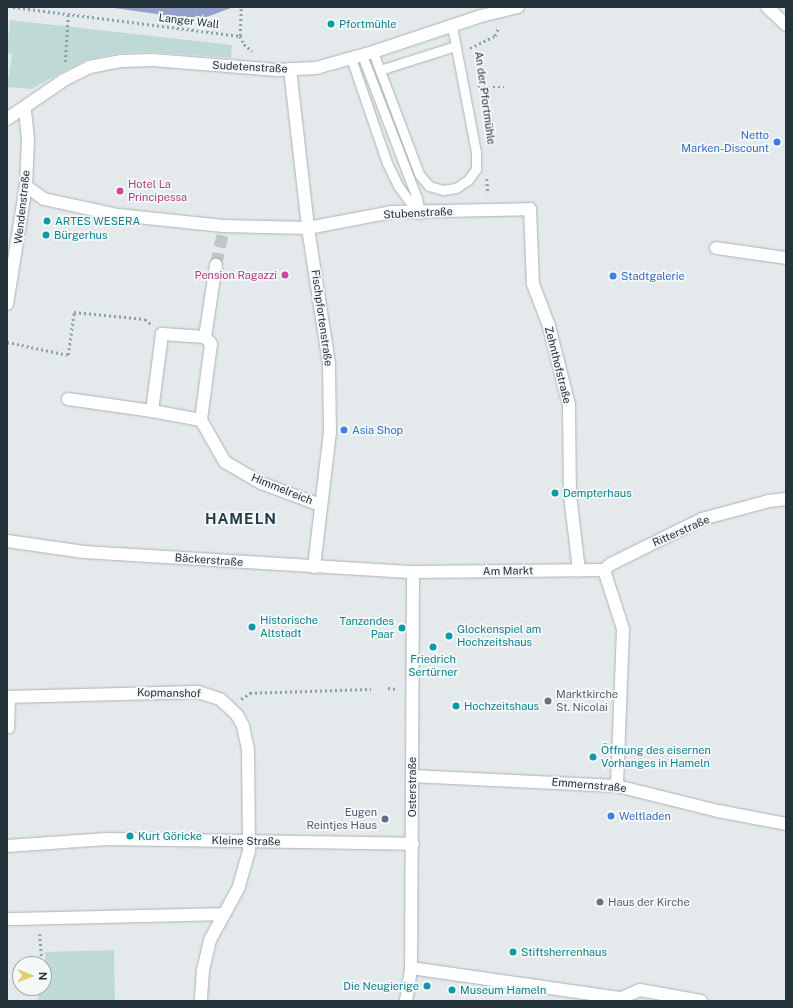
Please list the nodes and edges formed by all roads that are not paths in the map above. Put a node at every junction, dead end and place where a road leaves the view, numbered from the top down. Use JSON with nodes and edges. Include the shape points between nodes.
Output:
{"nodes":[{"id":1,"x":518,"y":7,"type":"edge"},
{"id":2,"x":767,"y":7,"type":"edge"},
{"id":3,"x":498,"y":9,"type":"edge"},
{"id":4,"x":452,"y":26,"type":"junction"},
{"id":5,"x":786,"y":26,"type":"edge"},
{"id":6,"x":455,"y":46,"type":"junction"},
{"id":7,"x":362,"y":55,"type":"junction"},
{"id":8,"x":290,"y":69,"type":"junction"},
{"id":9,"x":380,"y":70,"type":"junction"},
{"id":10,"x":25,"y":109,"type":"junction"},
{"id":11,"x":7,"y":119,"type":"edge"},
{"id":12,"x":26,"y":186,"type":"junction"},
{"id":13,"x":530,"y":209,"type":"joint"},
{"id":14,"x":418,"y":211,"type":"junction"},
{"id":15,"x":308,"y":228,"type":"junction"},
{"id":16,"x":716,"y":248,"type":"dead end"},
{"id":17,"x":786,"y":258,"type":"edge"},
{"id":18,"x":216,"y":265,"type":"tunnel mouth"},
{"id":19,"x":7,"y":304,"type":"edge"},
{"id":20,"x":205,"y":337,"type":"junction"},
{"id":21,"x":68,"y":399,"type":"dead end"},
{"id":22,"x":152,"y":411,"type":"junction"},
{"id":23,"x":201,"y":420,"type":"junction"},
{"id":24,"x":786,"y":499,"type":"edge"},
{"id":25,"x":320,"y":505,"type":"junction"},
{"id":26,"x":7,"y":541,"type":"edge"},
{"id":27,"x":314,"y":566,"type":"junction"},
{"id":28,"x":579,"y":570,"type":"junction"},
{"id":29,"x":604,"y":570,"type":"junction"},
{"id":30,"x":412,"y":572,"type":"junction"},
{"id":31,"x":8,"y":697,"type":"edge"},
{"id":32,"x":9,"y":728,"type":"dead end"},
{"id":33,"x":412,"y":776,"type":"junction"},
{"id":34,"x":617,"y":786,"type":"junction"},
{"id":35,"x":786,"y":824,"type":"edge"},
{"id":36,"x":249,"y":841,"type":"junction"},
{"id":37,"x":412,"y":844,"type":"junction"},
{"id":38,"x":7,"y":846,"type":"edge"},
{"id":39,"x":224,"y":914,"type":"junction"},
{"id":40,"x":9,"y":919,"type":"dead end"},
{"id":41,"x":411,"y":968,"type":"junction"},
{"id":42,"x":617,"y":999,"type":"edge"},
{"id":43,"x":201,"y":1001,"type":"edge"},
{"id":44,"x":406,"y":1001,"type":"edge"},
{"id":45,"x":701,"y":1001,"type":"edge"}],
"edges":[{"from":1,"to":3,"type":"street","name":"Sudetenstraße"},
{"from":2,"to":5,"type":"street"},
{"from":3,"to":4,"type":"street","name":"Sudetenstraße"},
{"from":4,"to":6,"type":"lane"},
{"from":4,"to":7,"type":"street","name":"Sudetenstraße"},
{"from":6,"to":9,"type":"lane"},
{"from":6,"to":9,"type":"lane","via":[[476,152],[476,169],[468,180],[456,188],[443,190],[429,186],[420,174]]},
{"from":7,"to":8,"type":"street","name":"Sudetenstraße","via":[[316,68]]},
{"from":7,"to":9,"type":"lane"},
{"from":7,"to":14,"type":"lane","via":[[417,198]]},
{"from":7,"to":14,"type":"lane","via":[[387,163],[398,186]]},
{"from":8,"to":10,"type":"street","name":"Sudetenstraße","via":[[153,60],[121,61],[90,67],[64,80]]},
{"from":8,"to":15,"type":"street","name":"Fischpfortenstraße"},
{"from":10,"to":11,"type":"street","name":"Sudetenstraße"},
{"from":10,"to":12,"type":"street","name":"Wendenstraße","via":[[28,140]]},
{"from":12,"to":15,"type":"street","name":"Stubenstraße","via":[[44,199],[118,215],[223,230]]},
{"from":12,"to":19,"type":"street","name":"Wendenstraße"},
{"from":13,"to":14,"type":"street","name":"Stubenstraße"},
{"from":13,"to":28,"type":"street","name":"Zehnthofstraße","via":[[533,284],[549,326],[569,405],[570,495]]},
{"from":14,"to":15,"type":"street","name":"Stubenstraße","via":[[392,212]]},
{"from":15,"to":25,"type":"street","name":"Fischpfortenstraße","via":[[329,364],[330,432]]},
{"from":16,"to":17,"type":"street"},
{"from":18,"to":20,"type":"street"},
{"from":20,"to":22,"type":"street","via":[[162,334]]},
{"from":20,"to":23,"type":"street","via":[[211,344]]},
{"from":21,"to":22,"type":"street"},
{"from":22,"to":23,"type":"street"},
{"from":23,"to":25,"type":"street","name":"Himmelreich","via":[[225,462],[261,483]]},
{"from":24,"to":29,"type":"street","name":"Ritterstraße","via":[[702,519],[611,564]]},
{"from":25,"to":27,"type":"street","name":"Fischpfortenstraße"},
{"from":26,"to":27,"type":"street","name":"Bäckerstraße","via":[[84,552]]},
{"from":27,"to":30,"type":"street","name":"Bäckerstraße"},
{"from":28,"to":29,"type":"street","name":"Am Markt"},
{"from":28,"to":30,"type":"street","name":"Am Markt"},
{"from":29,"to":34,"type":"street","via":[[623,629]]},
{"from":30,"to":33,"type":"street","name":"Osterstraße"},
{"from":31,"to":32,"type":"lane"},
{"from":31,"to":36,"type":"street","name":"Kopmanshof","via":[[187,691],[210,694],[229,706],[243,726],[246,737]]},
{"from":33,"to":34,"type":"street","name":"Emmernstraße"},
{"from":33,"to":37,"type":"street","name":"Osterstraße"},
{"from":34,"to":35,"type":"street","name":"Emmernstraße","via":[[718,811]]},
{"from":36,"to":37,"type":"street","name":"Kleine Straße"},
{"from":36,"to":38,"type":"street","name":"Kleine Straße","via":[[107,839]]},
{"from":36,"to":39,"type":"street","name":"Kopmanshof","via":[[244,876]]},
{"from":37,"to":41,"type":"street","name":"Osterstraße"},
{"from":39,"to":40,"type":"street"},
{"from":39,"to":43,"type":"street","name":"Kopmanshof","via":[[205,955]]},
{"from":41,"to":42,"type":"street"},
{"from":41,"to":44,"type":"street","name":"Osterstraße"},
{"from":42,"to":45,"type":"street","via":[[640,990]]}]}
